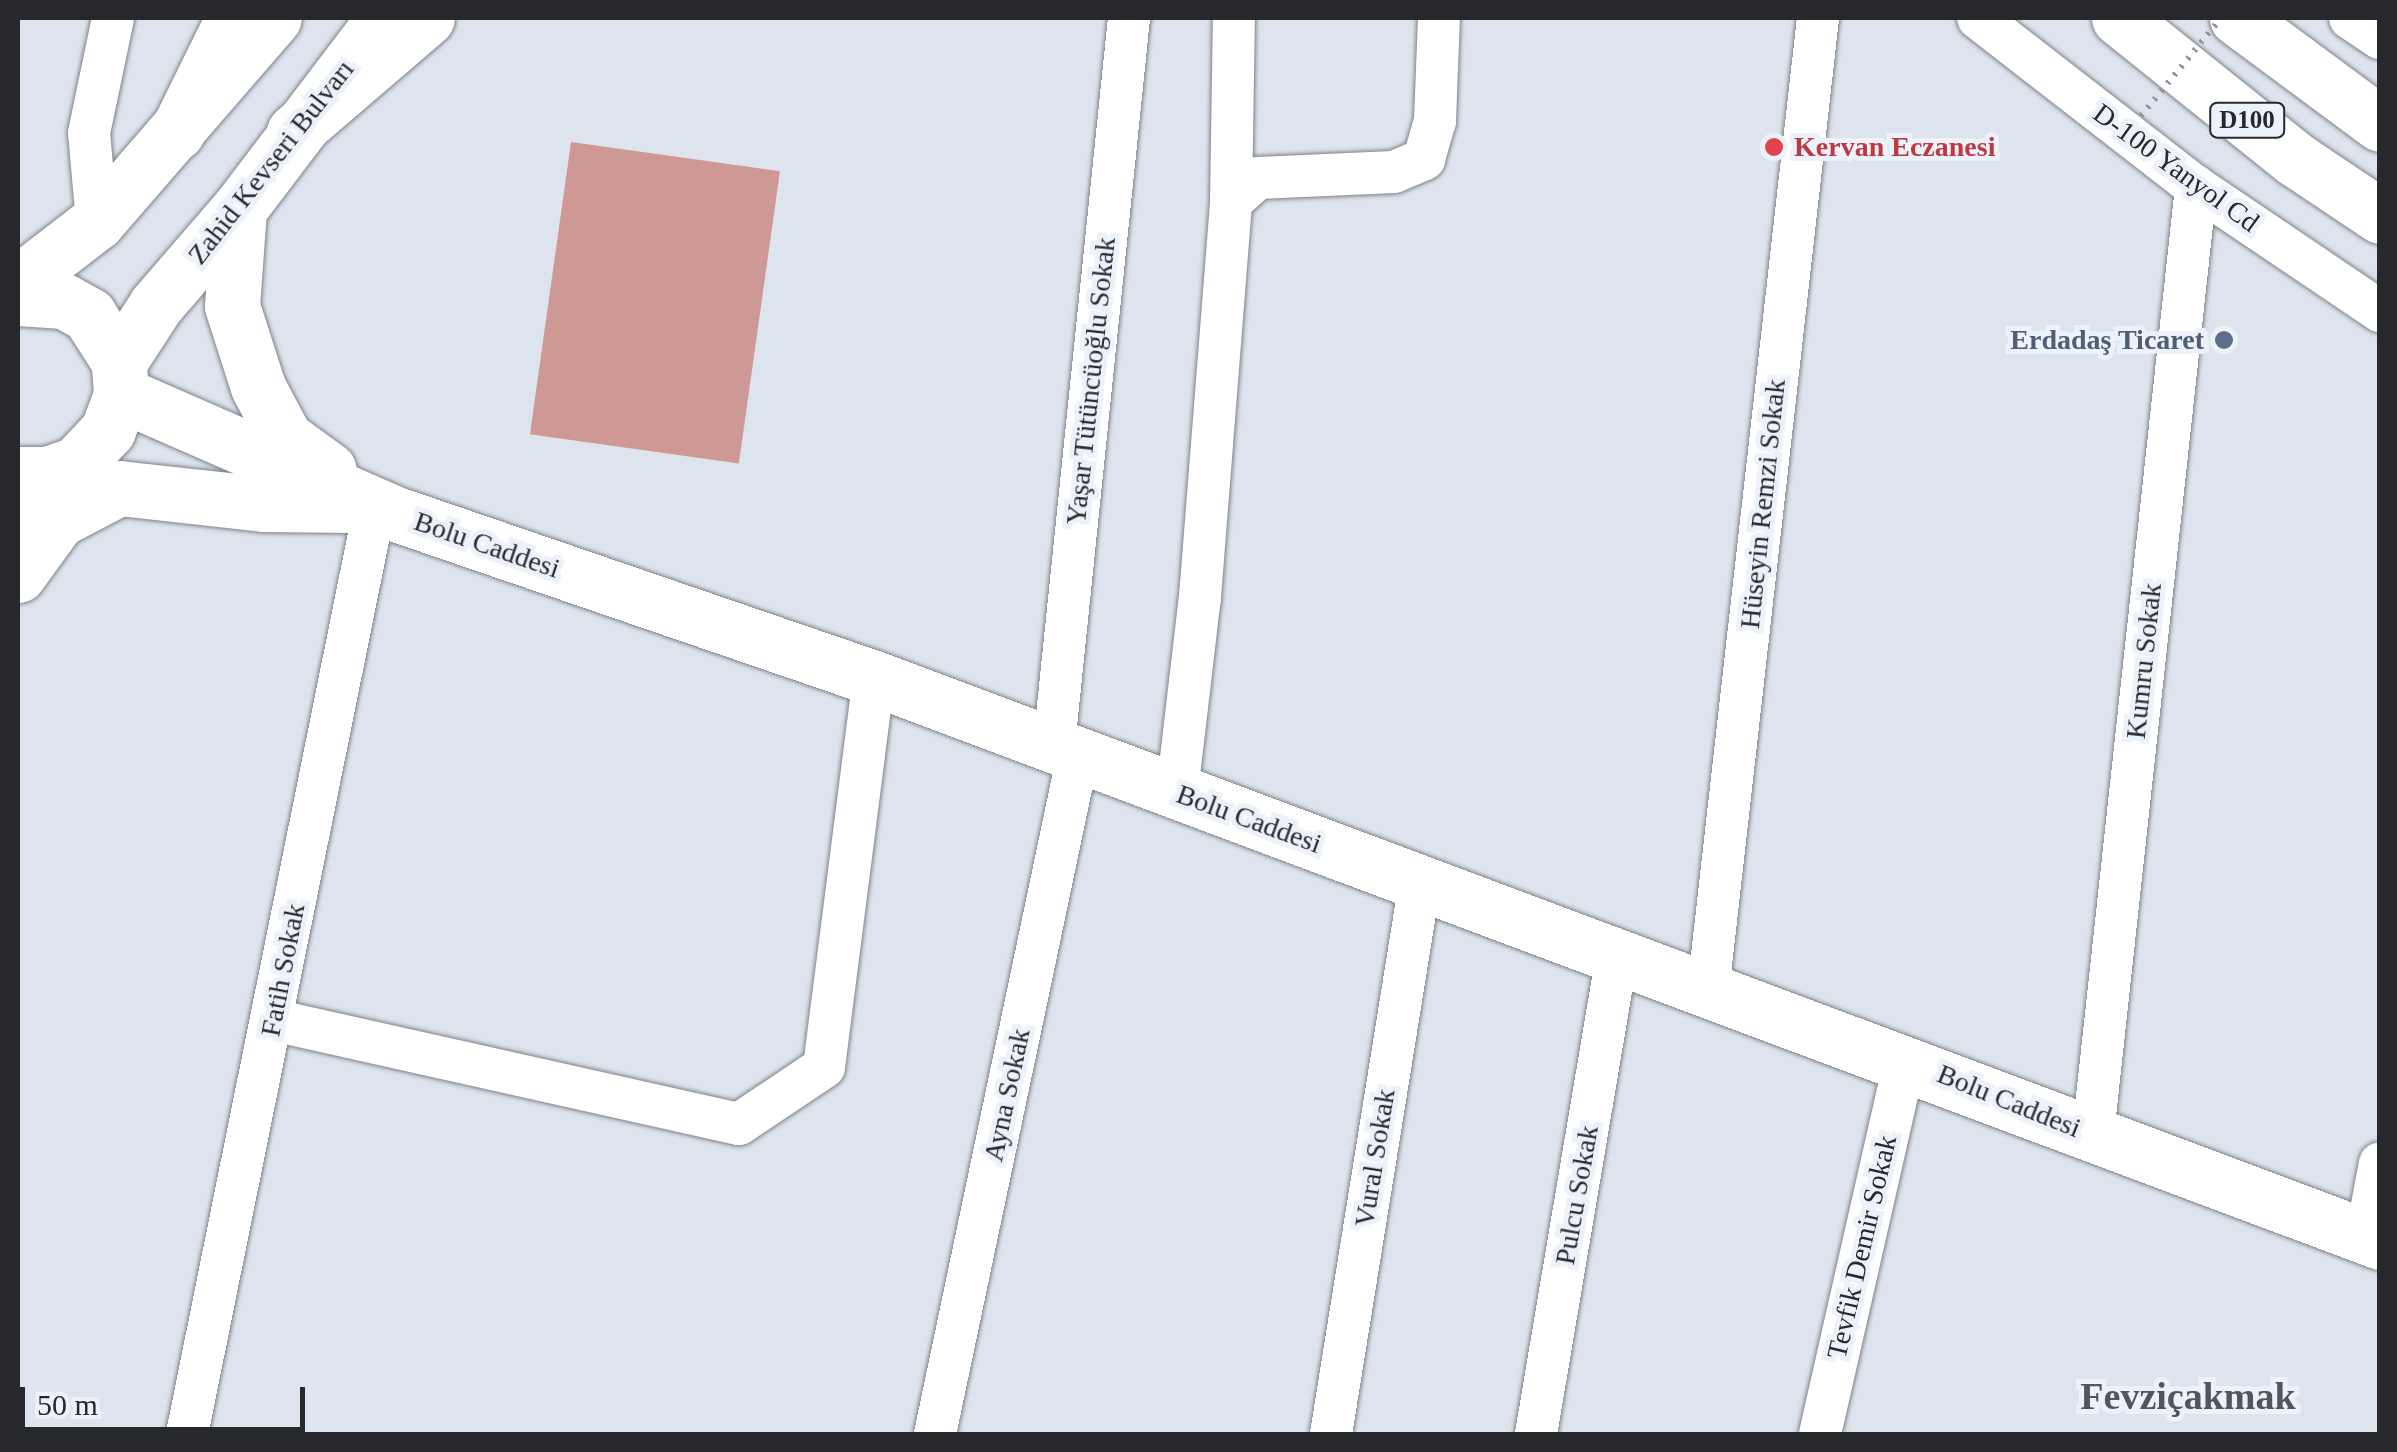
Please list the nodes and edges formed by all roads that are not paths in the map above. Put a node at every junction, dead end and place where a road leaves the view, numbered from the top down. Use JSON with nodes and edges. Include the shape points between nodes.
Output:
{"nodes":[{"id":1,"x":112,"y":18,"type":"edge"},
{"id":2,"x":233,"y":18,"type":"edge"},
{"id":3,"x":274,"y":18,"type":"edge"},
{"id":4,"x":384,"y":18,"type":"edge"},
{"id":5,"x":427,"y":18,"type":"edge"},
{"id":6,"x":1129,"y":18,"type":"edge"},
{"id":7,"x":1234,"y":18,"type":"edge"},
{"id":8,"x":1439,"y":18,"type":"edge"},
{"id":9,"x":1818,"y":18,"type":"edge"},
{"id":10,"x":1978,"y":18,"type":"edge"},
{"id":11,"x":2118,"y":18,"type":"edge"},
{"id":12,"x":2237,"y":18,"type":"edge"},
{"id":13,"x":2251,"y":18,"type":"edge"},
{"id":14,"x":2350,"y":18,"type":"edge"},
{"id":15,"x":2380,"y":38,"type":"edge"},
{"id":16,"x":2327,"y":88,"type":"junction"},
{"id":17,"x":2380,"y":124,"type":"edge"},
{"id":18,"x":177,"y":132,"type":"junction"},
{"id":19,"x":294,"y":132,"type":"junction"},
{"id":20,"x":2196,"y":187,"type":"junction"},
{"id":21,"x":1231,"y":202,"type":"junction"},
{"id":22,"x":239,"y":209,"type":"junction"},
{"id":23,"x":2380,"y":216,"type":"edge"},
{"id":24,"x":98,"y":222,"type":"junction"},
{"id":25,"x":18,"y":283,"type":"edge"},
{"id":26,"x":18,"y":298,"type":"edge"},
{"id":27,"x":2380,"y":311,"type":"edge"},
{"id":28,"x":120,"y":378,"type":"junction"},
{"id":29,"x":76,"y":464,"type":"junction"},
{"id":30,"x":18,"y":474,"type":"edge"},
{"id":31,"x":375,"y":505,"type":"junction"},
{"id":32,"x":18,"y":524,"type":"edge"},
{"id":33,"x":18,"y":575,"type":"edge"},
{"id":34,"x":874,"y":678,"type":"junction"},
{"id":35,"x":1066,"y":750,"type":"junction"},
{"id":36,"x":1177,"y":792,"type":"junction"},
{"id":37,"x":1420,"y":882,"type":"junction"},
{"id":38,"x":1617,"y":956,"type":"junction"},
{"id":39,"x":1708,"y":990,"type":"junction"},
{"id":40,"x":273,"y":1020,"type":"junction"},
{"id":41,"x":1905,"y":1060,"type":"junction"},
{"id":42,"x":2093,"y":1134,"type":"junction"},
{"id":43,"x":2380,"y":1163,"type":"edge"},
{"id":44,"x":2373,"y":1239,"type":"edge"},
{"id":45,"x":187,"y":1434,"type":"edge"},
{"id":46,"x":935,"y":1434,"type":"edge"},
{"id":47,"x":1331,"y":1434,"type":"edge"},
{"id":48,"x":1536,"y":1434,"type":"edge"},
{"id":49,"x":1820,"y":1434,"type":"edge"}],
"edges":[{"from":1,"to":24,"type":"street","via":[[89,133]]},
{"from":2,"to":18,"type":"main road"},
{"from":3,"to":18,"type":"main road"},
{"from":4,"to":19,"type":"main road","name":"Zahid Kevseri Bulvarı"},
{"from":5,"to":19,"type":"main road"},
{"from":6,"to":35,"type":"street","name":"Yaşar Tütüncüoğlu Sokak"},
{"from":7,"to":21,"type":"street"},
{"from":8,"to":21,"type":"street","via":[[1435,121],[1424,159],[1394,172],[1258,178]]},
{"from":9,"to":39,"type":"street","name":"Hüseyin Remzi Sokak"},
{"from":10,"to":20,"type":"street","name":"D-100 Yanyol Cd"},
{"from":11,"to":23,"type":"main road","number":"D100","via":[[2295,160]]},
{"from":12,"to":16,"type":"main road","number":"D100"},
{"from":13,"to":16,"type":"main road"},
{"from":14,"to":15,"type":"street"},
{"from":16,"to":17,"type":"main road","number":"D100"},
{"from":18,"to":24,"type":"main road"},
{"from":19,"to":22,"type":"main road","name":"Zahid Kevseri Bulvarı"},
{"from":20,"to":27,"type":"street","name":"D-100 Yanyol Cd"},
{"from":20,"to":42,"type":"street","name":"Kumru Sokak"},
{"from":21,"to":36,"type":"street","via":[[1200,597]]},
{"from":22,"to":28,"type":"main road","name":"Zahid Kevseri Bulvarı","via":[[156,304]]},
{"from":22,"to":31,"type":"main road","via":[[232,306],[258,387],[285,438]]},
{"from":24,"to":25,"type":"main road"},
{"from":26,"to":28,"type":"main road","via":[[64,301],[89,315]]},
{"from":28,"to":29,"type":"main road","name":"Zahid Kevseri Bulvarı","via":[[108,430]]},
{"from":28,"to":31,"type":"main road","name":"Bolu Caddesi"},
{"from":29,"to":30,"type":"main road"},
{"from":29,"to":32,"type":"main road","name":"Zahid Kevseri Bulvarı"},
{"from":31,"to":33,"type":"main road","via":[[263,504],[119,488],[58,520]]},
{"from":31,"to":34,"type":"main road","name":"Bolu Caddesi"},
{"from":31,"to":40,"type":"street","name":"Fatih Sokak"},
{"from":34,"to":35,"type":"main road","name":"Bolu Caddesi"},
{"from":34,"to":40,"type":"street","via":[[824,1067],[739,1124]]},
{"from":35,"to":36,"type":"main road","name":"Bolu Caddesi"},
{"from":35,"to":46,"type":"street","name":"Ayna Sokak"},
{"from":36,"to":37,"type":"main road","name":"Bolu Caddesi"},
{"from":37,"to":38,"type":"main road","name":"Bolu Caddesi"},
{"from":37,"to":47,"type":"street","name":"Vural Sokak"},
{"from":38,"to":39,"type":"main road","name":"Bolu Caddesi"},
{"from":38,"to":48,"type":"street","name":"Pulcu Sokak"},
{"from":39,"to":41,"type":"main road","name":"Bolu Caddesi"},
{"from":40,"to":45,"type":"street","name":"Fatih Sokak"},
{"from":41,"to":42,"type":"main road","name":"Bolu Caddesi"},
{"from":41,"to":49,"type":"street","name":"Tevfik Demir Sokak"},
{"from":42,"to":44,"type":"main road","name":"Bolu Caddesi"},
{"from":43,"to":44,"type":"street"}]}
